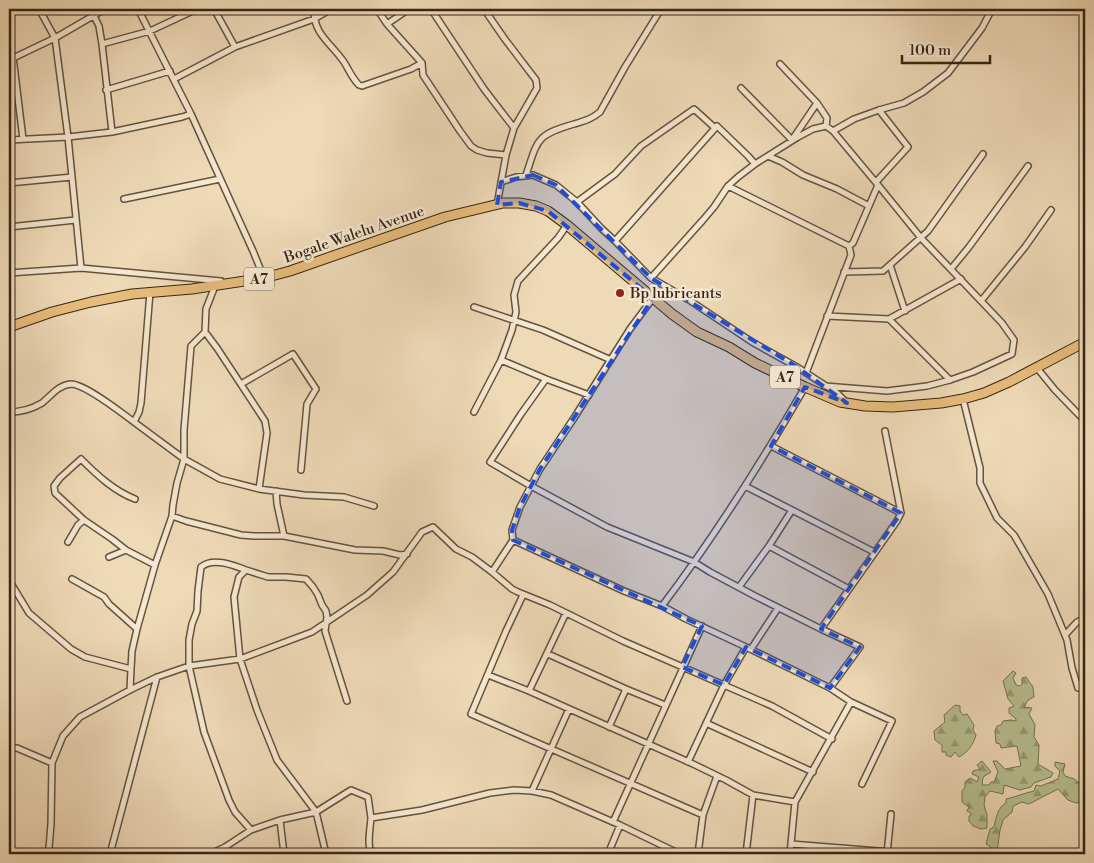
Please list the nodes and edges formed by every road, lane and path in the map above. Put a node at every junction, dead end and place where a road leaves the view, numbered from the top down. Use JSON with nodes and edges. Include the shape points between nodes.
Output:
{"nodes":[{"id":1,"x":38,"y":9,"type":"edge"},
{"id":2,"x":105,"y":9,"type":"edge"},
{"id":3,"x":138,"y":9,"type":"edge"},
{"id":4,"x":197,"y":9,"type":"edge"},
{"id":5,"x":222,"y":9,"type":"edge"},
{"id":6,"x":314,"y":9,"type":"edge"},
{"id":7,"x":331,"y":9,"type":"edge"},
{"id":8,"x":376,"y":9,"type":"edge"},
{"id":9,"x":409,"y":9,"type":"edge"},
{"id":10,"x":431,"y":9,"type":"edge"},
{"id":11,"x":484,"y":9,"type":"edge"},
{"id":12,"x":661,"y":9,"type":"edge"},
{"id":13,"x":992,"y":9,"type":"edge"},
{"id":14,"x":215,"y":10,"type":"edge"},
{"id":15,"x":94,"y":16,"type":"junction"},
{"id":16,"x":314,"y":19,"type":"junction"},
{"id":17,"x":387,"y":24,"type":"junction"},
{"id":18,"x":150,"y":31,"type":"junction"},
{"id":19,"x":54,"y":38,"type":"junction"},
{"id":20,"x":102,"y":44,"type":"junction"},
{"id":21,"x":235,"y":47,"type":"junction"},
{"id":22,"x":11,"y":59,"type":"edge"},
{"id":23,"x":422,"y":62,"type":"junction"},
{"id":24,"x":780,"y":64,"type":"dead end"},
{"id":25,"x":170,"y":71,"type":"junction"},
{"id":26,"x":174,"y":79,"type":"junction"},
{"id":27,"x":741,"y":88,"type":"dead end"},
{"id":28,"x":106,"y":90,"type":"junction"},
{"id":29,"x":817,"y":103,"type":"junction"},
{"id":30,"x":880,"y":110,"type":"junction"},
{"id":31,"x":191,"y":114,"type":"junction"},
{"id":32,"x":826,"y":126,"type":"junction"},
{"id":33,"x":514,"y":128,"type":"junction"},
{"id":34,"x":715,"y":128,"type":"junction"},
{"id":35,"x":833,"y":131,"type":"junction"},
{"id":36,"x":112,"y":132,"type":"junction"},
{"id":37,"x":68,"y":137,"type":"junction"},
{"id":38,"x":23,"y":139,"type":"junction"},
{"id":39,"x":9,"y":140,"type":"edge"},
{"id":40,"x":792,"y":140,"type":"junction"},
{"id":41,"x":983,"y":154,"type":"dead end"},
{"id":42,"x":506,"y":155,"type":"junction"},
{"id":43,"x":768,"y":156,"type":"junction"},
{"id":44,"x":755,"y":164,"type":"junction"},
{"id":45,"x":1028,"y":166,"type":"dead end"},
{"id":46,"x":526,"y":175,"type":"junction"},
{"id":47,"x":72,"y":177,"type":"junction"},
{"id":48,"x":220,"y":179,"type":"junction"},
{"id":49,"x":501,"y":182,"type":"junction"},
{"id":50,"x":9,"y":183,"type":"edge"},
{"id":51,"x":877,"y":183,"type":"junction"},
{"id":52,"x":728,"y":186,"type":"junction"},
{"id":53,"x":124,"y":199,"type":"dead end"},
{"id":54,"x":577,"y":202,"type":"junction"},
{"id":55,"x":500,"y":204,"type":"junction"},
{"id":56,"x":869,"y":206,"type":"junction"},
{"id":57,"x":1051,"y":210,"type":"dead end"},
{"id":58,"x":76,"y":220,"type":"junction"},
{"id":59,"x":567,"y":225,"type":"junction"},
{"id":60,"x":9,"y":227,"type":"edge"},
{"id":61,"x":921,"y":238,"type":"junction"},
{"id":62,"x":615,"y":241,"type":"junction"},
{"id":63,"x":849,"y":246,"type":"junction"},
{"id":64,"x":890,"y":265,"type":"junction"},
{"id":65,"x":81,"y":268,"type":"junction"},
{"id":66,"x":951,"y":269,"type":"junction"},
{"id":67,"x":844,"y":272,"type":"junction"},
{"id":68,"x":9,"y":274,"type":"edge"},
{"id":69,"x":264,"y":278,"type":"junction"},
{"id":70,"x":651,"y":278,"type":"junction"},
{"id":71,"x":961,"y":279,"type":"junction"},
{"id":72,"x":237,"y":283,"type":"junction"},
{"id":73,"x":215,"y":286,"type":"junction"},
{"id":74,"x":150,"y":292,"type":"junction"},
{"id":75,"x":653,"y":298,"type":"junction"},
{"id":76,"x":982,"y":301,"type":"junction"},
{"id":77,"x":474,"y":307,"type":"dead end"},
{"id":78,"x":905,"y":311,"type":"junction"},
{"id":79,"x":827,"y":316,"type":"junction"},
{"id":80,"x":889,"y":319,"type":"junction"},
{"id":81,"x":514,"y":320,"type":"junction"},
{"id":82,"x":9,"y":327,"type":"edge"},
{"id":83,"x":205,"y":332,"type":"junction"},
{"id":84,"x":1085,"y":342,"type":"edge"},
{"id":85,"x":501,"y":360,"type":"junction"},
{"id":86,"x":611,"y":360,"type":"junction"},
{"id":87,"x":1037,"y":368,"type":"junction"},
{"id":88,"x":806,"y":373,"type":"junction"},
{"id":89,"x":546,"y":379,"type":"junction"},
{"id":90,"x":950,"y":380,"type":"junction"},
{"id":91,"x":241,"y":384,"type":"junction"},
{"id":92,"x":825,"y":386,"type":"junction"},
{"id":93,"x":804,"y":387,"type":"junction"},
{"id":94,"x":589,"y":395,"type":"junction"},
{"id":95,"x":963,"y":399,"type":"junction"},
{"id":96,"x":848,"y":403,"type":"junction"},
{"id":97,"x":9,"y":412,"type":"edge"},
{"id":98,"x":474,"y":412,"type":"dead end"},
{"id":99,"x":1085,"y":421,"type":"edge"},
{"id":100,"x":134,"y":422,"type":"junction"},
{"id":101,"x":885,"y":431,"type":"dead end"},
{"id":102,"x":771,"y":446,"type":"junction"},
{"id":103,"x":184,"y":459,"type":"junction"},
{"id":104,"x":301,"y":470,"type":"dead end"},
{"id":105,"x":531,"y":486,"type":"junction"},
{"id":106,"x":745,"y":486,"type":"junction"},
{"id":107,"x":259,"y":489,"type":"junction"},
{"id":108,"x":276,"y":491,"type":"junction"},
{"id":109,"x":134,"y":499,"type":"dead end"},
{"id":110,"x":374,"y":506,"type":"dead end"},
{"id":111,"x":792,"y":510,"type":"junction"},
{"id":112,"x":901,"y":513,"type":"junction"},
{"id":113,"x":172,"y":516,"type":"junction"},
{"id":114,"x":84,"y":520,"type":"junction"},
{"id":115,"x":284,"y":536,"type":"junction"},
{"id":116,"x":513,"y":540,"type":"junction"},
{"id":117,"x":68,"y":542,"type":"dead end"},
{"id":118,"x":769,"y":546,"type":"junction"},
{"id":119,"x":126,"y":550,"type":"junction"},
{"id":120,"x":874,"y":552,"type":"junction"},
{"id":121,"x":407,"y":554,"type":"junction"},
{"id":122,"x":109,"y":557,"type":"dead end"},
{"id":123,"x":694,"y":562,"type":"junction"},
{"id":124,"x":156,"y":565,"type":"junction"},
{"id":125,"x":246,"y":570,"type":"junction"},
{"id":126,"x":492,"y":572,"type":"junction"},
{"id":127,"x":9,"y":580,"type":"edge"},
{"id":128,"x":72,"y":580,"type":"dead end"},
{"id":129,"x":740,"y":588,"type":"junction"},
{"id":130,"x":849,"y":589,"type":"junction"},
{"id":131,"x":523,"y":594,"type":"junction"},
{"id":132,"x":662,"y":606,"type":"junction"},
{"id":133,"x":778,"y":608,"type":"junction"},
{"id":134,"x":566,"y":613,"type":"junction"},
{"id":135,"x":1085,"y":618,"type":"edge"},
{"id":136,"x":326,"y":623,"type":"junction"},
{"id":137,"x":702,"y":626,"type":"junction"},
{"id":138,"x":137,"y":629,"type":"junction"},
{"id":139,"x":821,"y":630,"type":"junction"},
{"id":140,"x":1065,"y":635,"type":"junction"},
{"id":141,"x":749,"y":648,"type":"junction"},
{"id":142,"x":548,"y":654,"type":"junction"},
{"id":143,"x":240,"y":659,"type":"junction"},
{"id":144,"x":189,"y":666,"type":"junction"},
{"id":145,"x":682,"y":667,"type":"junction"},
{"id":146,"x":131,"y":669,"type":"junction"},
{"id":147,"x":488,"y":674,"type":"junction"},
{"id":148,"x":157,"y":677,"type":"junction"},
{"id":149,"x":724,"y":685,"type":"junction"},
{"id":150,"x":830,"y":688,"type":"junction"},
{"id":151,"x":1078,"y":688,"type":"dead end"},
{"id":152,"x":626,"y":689,"type":"junction"},
{"id":153,"x":130,"y":690,"type":"junction"},
{"id":154,"x":529,"y":691,"type":"junction"},
{"id":155,"x":347,"y":701,"type":"dead end"},
{"id":156,"x":851,"y":702,"type":"junction"},
{"id":157,"x":665,"y":705,"type":"junction"},
{"id":158,"x":569,"y":709,"type":"junction"},
{"id":159,"x":706,"y":723,"type":"junction"},
{"id":160,"x":609,"y":727,"type":"junction"},
{"id":161,"x":832,"y":739,"type":"junction"},
{"id":162,"x":648,"y":744,"type":"junction"},
{"id":163,"x":9,"y":748,"type":"edge"},
{"id":164,"x":551,"y":749,"type":"junction"},
{"id":165,"x":688,"y":762,"type":"junction"},
{"id":166,"x":52,"y":763,"type":"junction"},
{"id":167,"x":813,"y":772,"type":"junction"},
{"id":168,"x":717,"y":776,"type":"junction"},
{"id":169,"x":630,"y":784,"type":"junction"},
{"id":170,"x":862,"y":784,"type":"dead end"},
{"id":171,"x":532,"y":791,"type":"junction"},
{"id":172,"x":753,"y":795,"type":"junction"},
{"id":173,"x":795,"y":802,"type":"junction"},
{"id":174,"x":316,"y":812,"type":"junction"},
{"id":175,"x":891,"y":814,"type":"dead end"},
{"id":176,"x":703,"y":815,"type":"junction"},
{"id":177,"x":371,"y":818,"type":"junction"},
{"id":178,"x":280,"y":820,"type":"junction"},
{"id":179,"x":613,"y":822,"type":"junction"},
{"id":180,"x":620,"y":825,"type":"junction"},
{"id":181,"x":251,"y":830,"type":"junction"},
{"id":182,"x":791,"y":844,"type":"junction"},
{"id":183,"x":225,"y":847,"type":"junction"},
{"id":184,"x":887,"y":853,"type":"edge"},
{"id":185,"x":47,"y":854,"type":"edge"},
{"id":186,"x":110,"y":854,"type":"edge"},
{"id":187,"x":210,"y":854,"type":"edge"},
{"id":188,"x":227,"y":854,"type":"edge"},
{"id":189,"x":284,"y":854,"type":"edge"},
{"id":190,"x":326,"y":854,"type":"edge"},
{"id":191,"x":371,"y":854,"type":"edge"},
{"id":192,"x":608,"y":854,"type":"edge"},
{"id":193,"x":680,"y":854,"type":"edge"},
{"id":194,"x":698,"y":854,"type":"edge"},
{"id":195,"x":746,"y":854,"type":"edge"},
{"id":196,"x":790,"y":854,"type":"edge"},
{"id":197,"x":916,"y":854,"type":"edge"}],
"edges":[{"from":1,"to":19,"type":"street"},
{"from":2,"to":15,"type":"street"},
{"from":3,"to":18,"type":"street"},
{"from":4,"to":18,"type":"street"},
{"from":5,"to":14,"type":"street"},
{"from":6,"to":16,"type":"street"},
{"from":7,"to":16,"type":"street"},
{"from":8,"to":17,"type":"street"},
{"from":9,"to":17,"type":"street"},
{"from":10,"to":33,"type":"street"},
{"from":11,"to":33,"type":"street","via":[[536,80],[537,88]]},
{"from":12,"to":46,"type":"street","via":[[600,112],[541,138]]},
{"from":13,"to":30,"type":"street","via":[[982,28],[948,73],[904,103]]},
{"from":14,"to":21,"type":"street"},
{"from":15,"to":19,"type":"street"},
{"from":15,"to":20,"type":"street"},
{"from":16,"to":21,"type":"street"},
{"from":16,"to":23,"type":"street","via":[[318,30],[359,85],[411,69]]},
{"from":17,"to":23,"type":"street"},
{"from":18,"to":20,"type":"street"},
{"from":18,"to":25,"type":"street"},
{"from":19,"to":22,"type":"street"},
{"from":19,"to":37,"type":"street"},
{"from":20,"to":28,"type":"street"},
{"from":21,"to":26,"type":"street"},
{"from":22,"to":38,"type":"street"},
{"from":23,"to":42,"type":"street","via":[[423,75],[471,146],[487,153]]},
{"from":24,"to":29,"type":"street"},
{"from":25,"to":26,"type":"street"},
{"from":25,"to":28,"type":"street"},
{"from":26,"to":31,"type":"street"},
{"from":27,"to":40,"type":"street"},
{"from":28,"to":36,"type":"street"},
{"from":29,"to":32,"type":"street","via":[[827,118]]},
{"from":29,"to":40,"type":"street"},
{"from":30,"to":35,"type":"street"},
{"from":30,"to":51,"type":"street","via":[[908,148]]},
{"from":31,"to":36,"type":"street"},
{"from":31,"to":48,"type":"street"},
{"from":32,"to":35,"type":"street"},
{"from":32,"to":40,"type":"street"},
{"from":33,"to":42,"type":"street"},
{"from":34,"to":44,"type":"street","via":[[717,126]]},
{"from":34,"to":54,"type":"street","via":[[694,109],[641,146],[615,174]]},
{"from":34,"to":62,"type":"street"},
{"from":35,"to":51,"type":"street"},
{"from":36,"to":37,"type":"street"},
{"from":37,"to":38,"type":"street"},
{"from":37,"to":47,"type":"street"},
{"from":38,"to":39,"type":"street"},
{"from":40,"to":43,"type":"street"},
{"from":41,"to":61,"type":"street"},
{"from":42,"to":49,"type":"street"},
{"from":43,"to":44,"type":"street"},
{"from":43,"to":56,"type":"street"},
{"from":44,"to":52,"type":"street"},
{"from":45,"to":66,"type":"street"},
{"from":46,"to":49,"type":"street"},
{"from":46,"to":54,"type":"street","via":[[556,185]]},
{"from":47,"to":50,"type":"street"},
{"from":47,"to":58,"type":"street"},
{"from":48,"to":53,"type":"street"},
{"from":48,"to":69,"type":"street"},
{"from":49,"to":55,"type":"street"},
{"from":51,"to":56,"type":"street"},
{"from":51,"to":61,"type":"street"},
{"from":52,"to":63,"type":"street"},
{"from":52,"to":70,"type":"street","via":[[714,207]]},
{"from":54,"to":62,"type":"street"},
{"from":55,"to":59,"type":"highway","number":"A7","via":[[536,206]]},
{"from":55,"to":69,"type":"highway","name":"Bogale Walelu Avenue","number":"A7","via":[[445,217]]},
{"from":56,"to":63,"type":"street"},
{"from":57,"to":76,"type":"street"},
{"from":58,"to":60,"type":"street"},
{"from":58,"to":65,"type":"street"},
{"from":59,"to":75,"type":"highway","number":"A7"},
{"from":59,"to":81,"type":"street","via":[[518,281]]},
{"from":61,"to":64,"type":"street"},
{"from":61,"to":66,"type":"street"},
{"from":62,"to":70,"type":"street"},
{"from":63,"to":67,"type":"street","via":[[851,255]]},
{"from":64,"to":67,"type":"street","via":[[883,271]]},
{"from":64,"to":78,"type":"street"},
{"from":65,"to":68,"type":"street"},
{"from":65,"to":72,"type":"street"},
{"from":66,"to":71,"type":"street"},
{"from":67,"to":79,"type":"street"},
{"from":69,"to":72,"type":"highway","name":"Bogale Walelu Avenue","number":"A7"},
{"from":70,"to":88,"type":"street"},
{"from":71,"to":76,"type":"street"},
{"from":71,"to":78,"type":"street"},
{"from":72,"to":73,"type":"highway","name":"Bogale Walelu Avenue","number":"A7"},
{"from":73,"to":74,"type":"highway","name":"Bogale Walelu Avenue","number":"A7"},
{"from":73,"to":83,"type":"street","via":[[206,309]]},
{"from":74,"to":82,"type":"highway","name":"Bogale Walelu Avenue","number":"A7","via":[[91,302]]},
{"from":74,"to":100,"type":"street","via":[[141,403]]},
{"from":75,"to":86,"type":"street"},
{"from":75,"to":93,"type":"highway","number":"A7","via":[[697,332]]},
{"from":76,"to":90,"type":"street","via":[[1014,340],[1012,354]]},
{"from":77,"to":81,"type":"street"},
{"from":78,"to":80,"type":"street"},
{"from":79,"to":80,"type":"street"},
{"from":79,"to":88,"type":"street"},
{"from":80,"to":90,"type":"street"},
{"from":81,"to":85,"type":"street"},
{"from":81,"to":86,"type":"street"},
{"from":83,"to":91,"type":"street"},
{"from":83,"to":103,"type":"street","via":[[191,346]]},
{"from":84,"to":87,"type":"highway","number":"A7"},
{"from":85,"to":89,"type":"street"},
{"from":85,"to":98,"type":"street"},
{"from":86,"to":94,"type":"street"},
{"from":87,"to":95,"type":"highway","number":"A7","via":[[984,393]]},
{"from":87,"to":99,"type":"street"},
{"from":88,"to":92,"type":"street"},
{"from":89,"to":94,"type":"street"},
{"from":89,"to":105,"type":"street","via":[[490,462]]},
{"from":90,"to":92,"type":"street","via":[[886,391]]},
{"from":91,"to":104,"type":"street","via":[[293,354],[316,389],[307,404]]},
{"from":91,"to":107,"type":"street","via":[[265,421],[267,434]]},
{"from":92,"to":96,"type":"street"},
{"from":93,"to":96,"type":"highway","number":"A7"},
{"from":93,"to":102,"type":"street"},
{"from":94,"to":105,"type":"street"},
{"from":95,"to":96,"type":"highway","number":"A7","via":[[893,407]]},
{"from":95,"to":140,"type":"street","via":[[980,468],[980,483],[997,518],[1014,535],[1048,594]]},
{"from":97,"to":100,"type":"street","via":[[26,410],[42,403],[54,392],[71,384],[83,388]]},
{"from":100,"to":103,"type":"street"},
{"from":101,"to":112,"type":"street"},
{"from":102,"to":106,"type":"street"},
{"from":102,"to":112,"type":"street"},
{"from":103,"to":107,"type":"street","via":[[220,479]]},
{"from":103,"to":113,"type":"street"},
{"from":105,"to":116,"type":"street","via":[[512,530]]},
{"from":105,"to":123,"type":"street","via":[[607,527]]},
{"from":106,"to":111,"type":"street"},
{"from":106,"to":123,"type":"street"},
{"from":107,"to":108,"type":"street"},
{"from":108,"to":110,"type":"street","via":[[344,498]]},
{"from":108,"to":115,"type":"street"},
{"from":109,"to":114,"type":"street","via":[[107,483],[81,459],[54,486],[55,493]]},
{"from":111,"to":118,"type":"street"},
{"from":111,"to":120,"type":"street"},
{"from":112,"to":120,"type":"street"},
{"from":113,"to":115,"type":"street","via":[[241,535]]},
{"from":113,"to":124,"type":"street"},
{"from":114,"to":117,"type":"street"},
{"from":114,"to":119,"type":"street"},
{"from":115,"to":121,"type":"street","via":[[355,550]]},
{"from":116,"to":126,"type":"street"},
{"from":116,"to":132,"type":"street"},
{"from":118,"to":129,"type":"street"},
{"from":118,"to":130,"type":"street"},
{"from":119,"to":122,"type":"street"},
{"from":119,"to":124,"type":"street"},
{"from":120,"to":130,"type":"street"},
{"from":121,"to":126,"type":"street","via":[[422,532],[432,527],[456,549],[472,556]]},
{"from":121,"to":136,"type":"street","via":[[380,584]]},
{"from":123,"to":129,"type":"street"},
{"from":123,"to":132,"type":"street"},
{"from":124,"to":138,"type":"street"},
{"from":125,"to":136,"type":"street","via":[[268,577],[306,579],[326,611]]},
{"from":125,"to":143,"type":"street","via":[[239,577],[234,597]]},
{"from":125,"to":144,"type":"street","via":[[217,563],[206,563],[201,567],[197,611],[189,640]]},
{"from":126,"to":131,"type":"street"},
{"from":127,"to":146,"type":"street","via":[[29,612],[71,649],[85,657]]},
{"from":128,"to":138,"type":"street","via":[[104,597]]},
{"from":129,"to":133,"type":"street"},
{"from":130,"to":139,"type":"street"},
{"from":131,"to":134,"type":"street"},
{"from":131,"to":147,"type":"street"},
{"from":132,"to":137,"type":"street"},
{"from":133,"to":139,"type":"street"},
{"from":133,"to":141,"type":"street"},
{"from":134,"to":142,"type":"street"},
{"from":134,"to":145,"type":"street"},
{"from":135,"to":140,"type":"street"},
{"from":136,"to":143,"type":"street","via":[[312,632]]},
{"from":136,"to":155,"type":"street","via":[[325,631]]},
{"from":137,"to":141,"type":"street"},
{"from":137,"to":145,"type":"street"},
{"from":138,"to":146,"type":"street"},
{"from":139,"to":150,"type":"street","via":[[860,647]]},
{"from":140,"to":151,"type":"street"},
{"from":141,"to":149,"type":"street"},
{"from":141,"to":150,"type":"street"},
{"from":142,"to":152,"type":"street"},
{"from":142,"to":154,"type":"street"},
{"from":143,"to":144,"type":"street"},
{"from":143,"to":174,"type":"street","via":[[277,760]]},
{"from":144,"to":148,"type":"street"},
{"from":144,"to":181,"type":"street","via":[[204,732],[229,800]]},
{"from":145,"to":149,"type":"street"},
{"from":145,"to":157,"type":"street"},
{"from":146,"to":153,"type":"street"},
{"from":147,"to":154,"type":"street"},
{"from":147,"to":164,"type":"street","via":[[471,714]]},
{"from":148,"to":153,"type":"street"},
{"from":148,"to":186,"type":"street"},
{"from":149,"to":159,"type":"street"},
{"from":149,"to":161,"type":"street","via":[[772,706]]},
{"from":150,"to":156,"type":"street"},
{"from":152,"to":157,"type":"street"},
{"from":152,"to":160,"type":"street"},
{"from":153,"to":166,"type":"street","via":[[80,717],[63,736]]},
{"from":154,"to":158,"type":"street"},
{"from":156,"to":161,"type":"street"},
{"from":156,"to":170,"type":"street","via":[[892,721]]},
{"from":157,"to":162,"type":"street"},
{"from":158,"to":160,"type":"street"},
{"from":158,"to":164,"type":"street"},
{"from":159,"to":165,"type":"street"},
{"from":159,"to":167,"type":"street"},
{"from":160,"to":162,"type":"street"},
{"from":161,"to":167,"type":"street"},
{"from":162,"to":165,"type":"street"},
{"from":162,"to":169,"type":"street"},
{"from":163,"to":166,"type":"street"},
{"from":164,"to":169,"type":"street"},
{"from":164,"to":171,"type":"street"},
{"from":165,"to":168,"type":"street"},
{"from":166,"to":185,"type":"street"},
{"from":167,"to":173,"type":"street"},
{"from":168,"to":172,"type":"street"},
{"from":168,"to":176,"type":"street"},
{"from":169,"to":176,"type":"street"},
{"from":169,"to":179,"type":"street"},
{"from":171,"to":177,"type":"street","via":[[490,793],[422,810]]},
{"from":171,"to":179,"type":"street","via":[[551,795]]},
{"from":172,"to":173,"type":"street"},
{"from":172,"to":195,"type":"street"},
{"from":173,"to":182,"type":"street"},
{"from":174,"to":177,"type":"street","via":[[351,790],[368,797]]},
{"from":174,"to":178,"type":"street"},
{"from":174,"to":190,"type":"street"},
{"from":175,"to":184,"type":"street"},
{"from":176,"to":194,"type":"street"},
{"from":177,"to":191,"type":"street"},
{"from":178,"to":181,"type":"street"},
{"from":178,"to":189,"type":"street"},
{"from":179,"to":180,"type":"street"},
{"from":180,"to":192,"type":"street"},
{"from":180,"to":193,"type":"street"},
{"from":181,"to":183,"type":"street"},
{"from":182,"to":184,"type":"street"},
{"from":182,"to":196,"type":"street"},
{"from":183,"to":187,"type":"street"},
{"from":183,"to":188,"type":"street"},
{"from":184,"to":197,"type":"street"}]}
